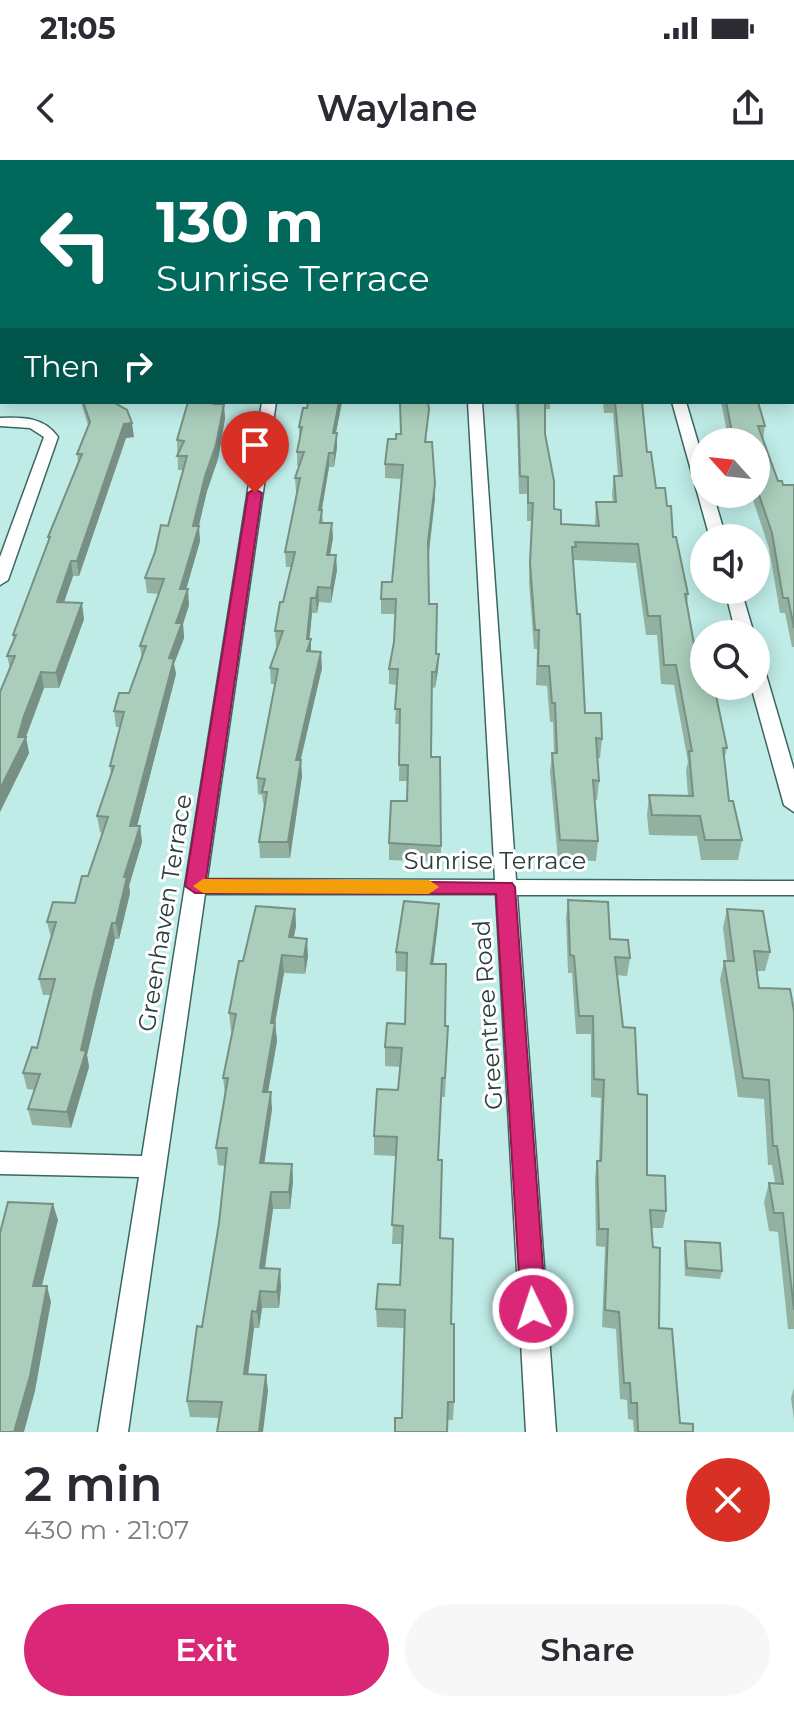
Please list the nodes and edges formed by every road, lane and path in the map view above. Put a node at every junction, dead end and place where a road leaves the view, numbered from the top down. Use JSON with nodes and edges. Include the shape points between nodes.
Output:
{"nodes":[{"id":1,"x":269,"y":404,"type":"edge"},
{"id":2,"x":475,"y":404,"type":"edge"},
{"id":3,"x":680,"y":404,"type":"edge"},
{"id":4,"x":0,"y":422,"type":"edge"},
{"id":5,"x":690,"y":440,"type":"edge"},
{"id":6,"x":0,"y":580,"type":"edge"},
{"id":7,"x":764,"y":700,"type":"edge"},
{"id":8,"x":794,"y":805,"type":"edge"},
{"id":9,"x":195,"y":886,"type":"junction"},
{"id":10,"x":505,"y":887,"type":"junction"},
{"id":11,"x":794,"y":888,"type":"edge"},
{"id":12,"x":0,"y":1163,"type":"edge"},
{"id":13,"x":152,"y":1167,"type":"junction"},
{"id":14,"x":113,"y":1432,"type":"edge"},
{"id":15,"x":541,"y":1432,"type":"edge"}],
"edges":[{"from":1,"to":9,"type":"street","name":"Greenhaven Terrace"},
{"from":2,"to":10,"type":"street","name":"Greentree Road"},
{"from":3,"to":5,"type":"street"},
{"from":4,"to":6,"type":"street","via":[[34,424],[51,437]]},
{"from":7,"to":8,"type":"street"},
{"from":9,"to":10,"type":"street","name":"Sunrise Terrace"},
{"from":9,"to":13,"type":"street","name":"Greenhaven Terrace"},
{"from":10,"to":11,"type":"street","name":"Sunrise Terrace"},
{"from":10,"to":15,"type":"street","name":"Greentree Road"},
{"from":12,"to":13,"type":"street"},
{"from":13,"to":14,"type":"street","name":"Greenhaven Terrace"}]}
